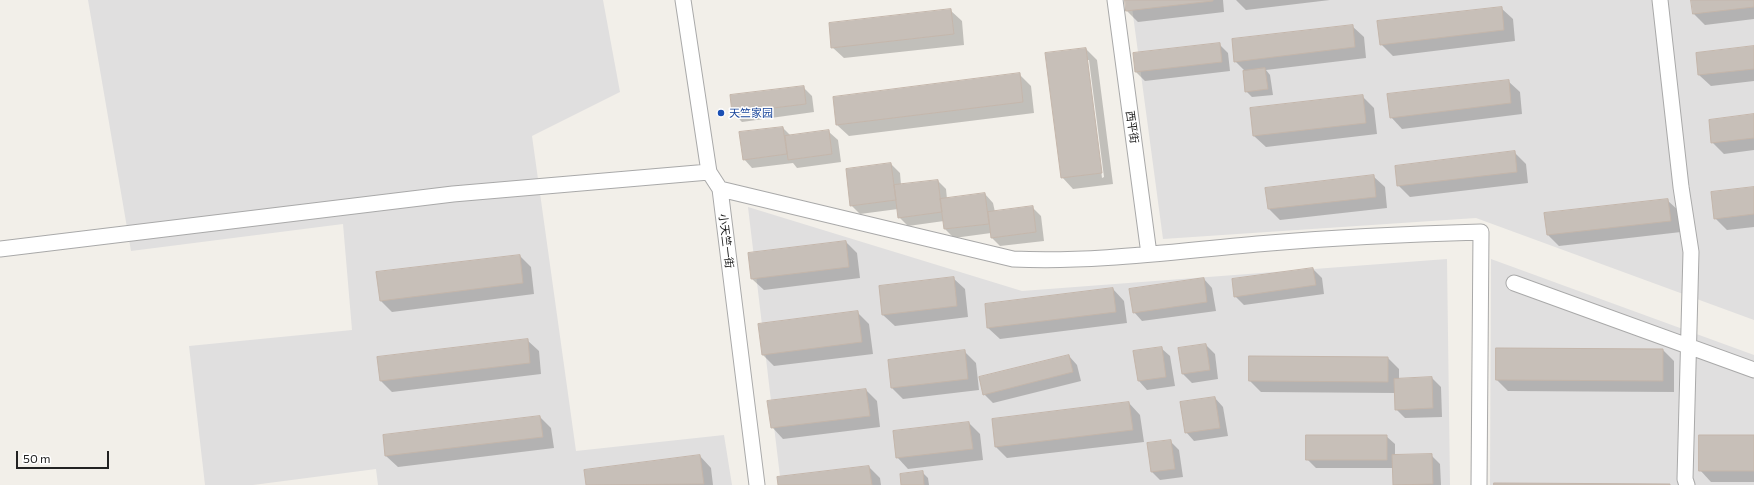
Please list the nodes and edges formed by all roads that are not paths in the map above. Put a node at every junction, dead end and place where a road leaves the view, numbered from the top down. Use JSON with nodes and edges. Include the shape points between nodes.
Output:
{"nodes":[{"id":1,"x":683,"y":0,"type":"edge"},
{"id":2,"x":1115,"y":0,"type":"edge"},
{"id":3,"x":1660,"y":0,"type":"edge"},
{"id":4,"x":709,"y":172,"type":"junction"},
{"id":5,"x":720,"y":189,"type":"junction"},
{"id":6,"x":0,"y":249,"type":"edge"},
{"id":7,"x":1149,"y":254,"type":"junction"},
{"id":8,"x":1514,"y":283,"type":"dead end"},
{"id":9,"x":1688,"y":347,"type":"junction"},
{"id":10,"x":1754,"y":370,"type":"edge"},
{"id":11,"x":757,"y":485,"type":"edge"},
{"id":12,"x":1479,"y":485,"type":"edge"},
{"id":13,"x":1686,"y":485,"type":"edge"}],
"edges":[{"from":1,"to":4,"type":"street","name":"小天竺一街"},
{"from":2,"to":7,"type":"street","name":"西平街"},
{"from":3,"to":9,"type":"street","via":[[1691,252]]},
{"from":4,"to":5,"type":"street","name":"小天竺一街"},
{"from":4,"to":6,"type":"street","via":[[453,194]]},
{"from":5,"to":7,"type":"street","via":[[1013,259],[1045,261]]},
{"from":5,"to":11,"type":"street","name":"小天竺一街"},
{"from":7,"to":12,"type":"street","via":[[1271,243],[1482,232]]},
{"from":8,"to":9,"type":"street"},
{"from":9,"to":10,"type":"street"},
{"from":9,"to":13,"type":"street"}]}
